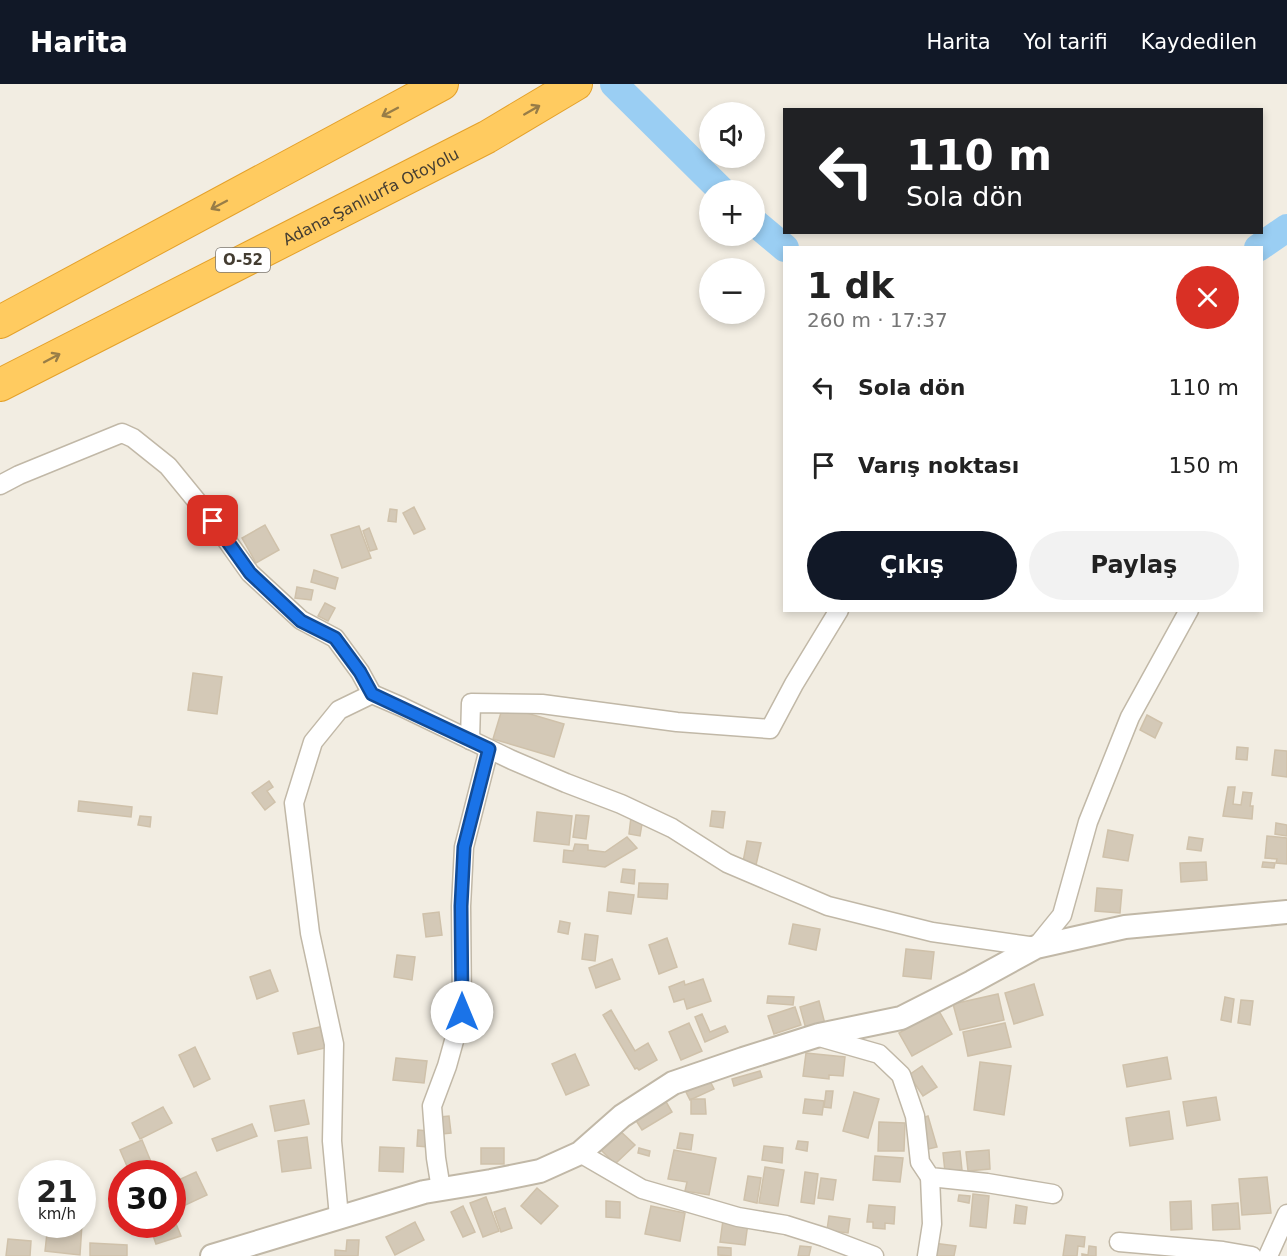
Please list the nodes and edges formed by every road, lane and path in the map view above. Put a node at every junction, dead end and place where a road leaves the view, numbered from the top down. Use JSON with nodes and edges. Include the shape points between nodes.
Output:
{"nodes":[{"id":1,"x":442,"y":84,"type":"edge"},
{"id":2,"x":576,"y":84,"type":"edge"},
{"id":3,"x":0,"y":322,"type":"edge"},
{"id":4,"x":0,"y":385,"type":"edge"},
{"id":5,"x":0,"y":485,"type":"edge"},
{"id":6,"x":838,"y":612,"type":"edge"},
{"id":7,"x":1188,"y":612,"type":"edge"},
{"id":8,"x":372,"y":694,"type":"junction"},
{"id":9,"x":470,"y":740,"type":"junction"},
{"id":10,"x":489,"y":749,"type":"junction"},
{"id":11,"x":1287,"y":912,"type":"edge"},
{"id":12,"x":1036,"y":948,"type":"junction"},
{"id":13,"x":816,"y":1036,"type":"junction"},
{"id":14,"x":580,"y":1153,"type":"junction"},
{"id":15,"x":930,"y":1177,"type":"junction"},
{"id":16,"x":441,"y":1189,"type":"junction"},
{"id":17,"x":1053,"y":1194,"type":"dead end"},
{"id":18,"x":1287,"y":1214,"type":"edge"},
{"id":19,"x":339,"y":1217,"type":"junction"},
{"id":20,"x":1119,"y":1242,"type":"dead end"},
{"id":21,"x":212,"y":1256,"type":"edge"},
{"id":22,"x":874,"y":1256,"type":"edge"},
{"id":23,"x":927,"y":1256,"type":"edge"},
{"id":24,"x":1252,"y":1256,"type":"edge"},
{"id":25,"x":1268,"y":1256,"type":"edge"}],
"edges":[{"from":1,"to":3,"type":"highway","one_way":true},
{"from":4,"to":2,"type":"highway","name":"Adana-Şanlıurfa Otoyolu","number":"O-52","one_way":true,"via":[[487,136]]},
{"from":5,"to":8,"type":"street","via":[[122,434],[133,438],[168,466],[250,573],[301,621],[335,638]]},
{"from":6,"to":9,"type":"street","via":[[770,729],[677,722],[542,704],[471,703]]},
{"from":7,"to":12,"type":"street","via":[[1130,717],[1088,822],[1062,915]]},
{"from":8,"to":9,"type":"street"},
{"from":8,"to":19,"type":"street","via":[[339,710],[313,742],[294,803],[310,933],[334,1044],[332,1141]]},
{"from":9,"to":10,"type":"street"},
{"from":10,"to":12,"type":"street","via":[[621,804],[672,828],[727,863],[828,906],[932,932]]},
{"from":10,"to":16,"type":"street","via":[[464,847],[462,1012],[432,1106]]},
{"from":11,"to":12,"type":"street","via":[[1125,927]]},
{"from":12,"to":13,"type":"street","via":[[901,1017]]},
{"from":13,"to":14,"type":"street","via":[[673,1083],[622,1116]]},
{"from":13,"to":15,"type":"street","via":[[879,1054],[901,1075],[915,1116],[920,1162]]},
{"from":14,"to":16,"type":"street","via":[[540,1171]]},
{"from":14,"to":22,"type":"street","via":[[642,1189],[738,1217],[786,1225]]},
{"from":15,"to":17,"type":"street"},
{"from":15,"to":23,"type":"street","via":[[932,1224]]},
{"from":16,"to":19,"type":"street"},
{"from":18,"to":25,"type":"street"},
{"from":19,"to":21,"type":"street"},
{"from":20,"to":24,"type":"street"}]}
